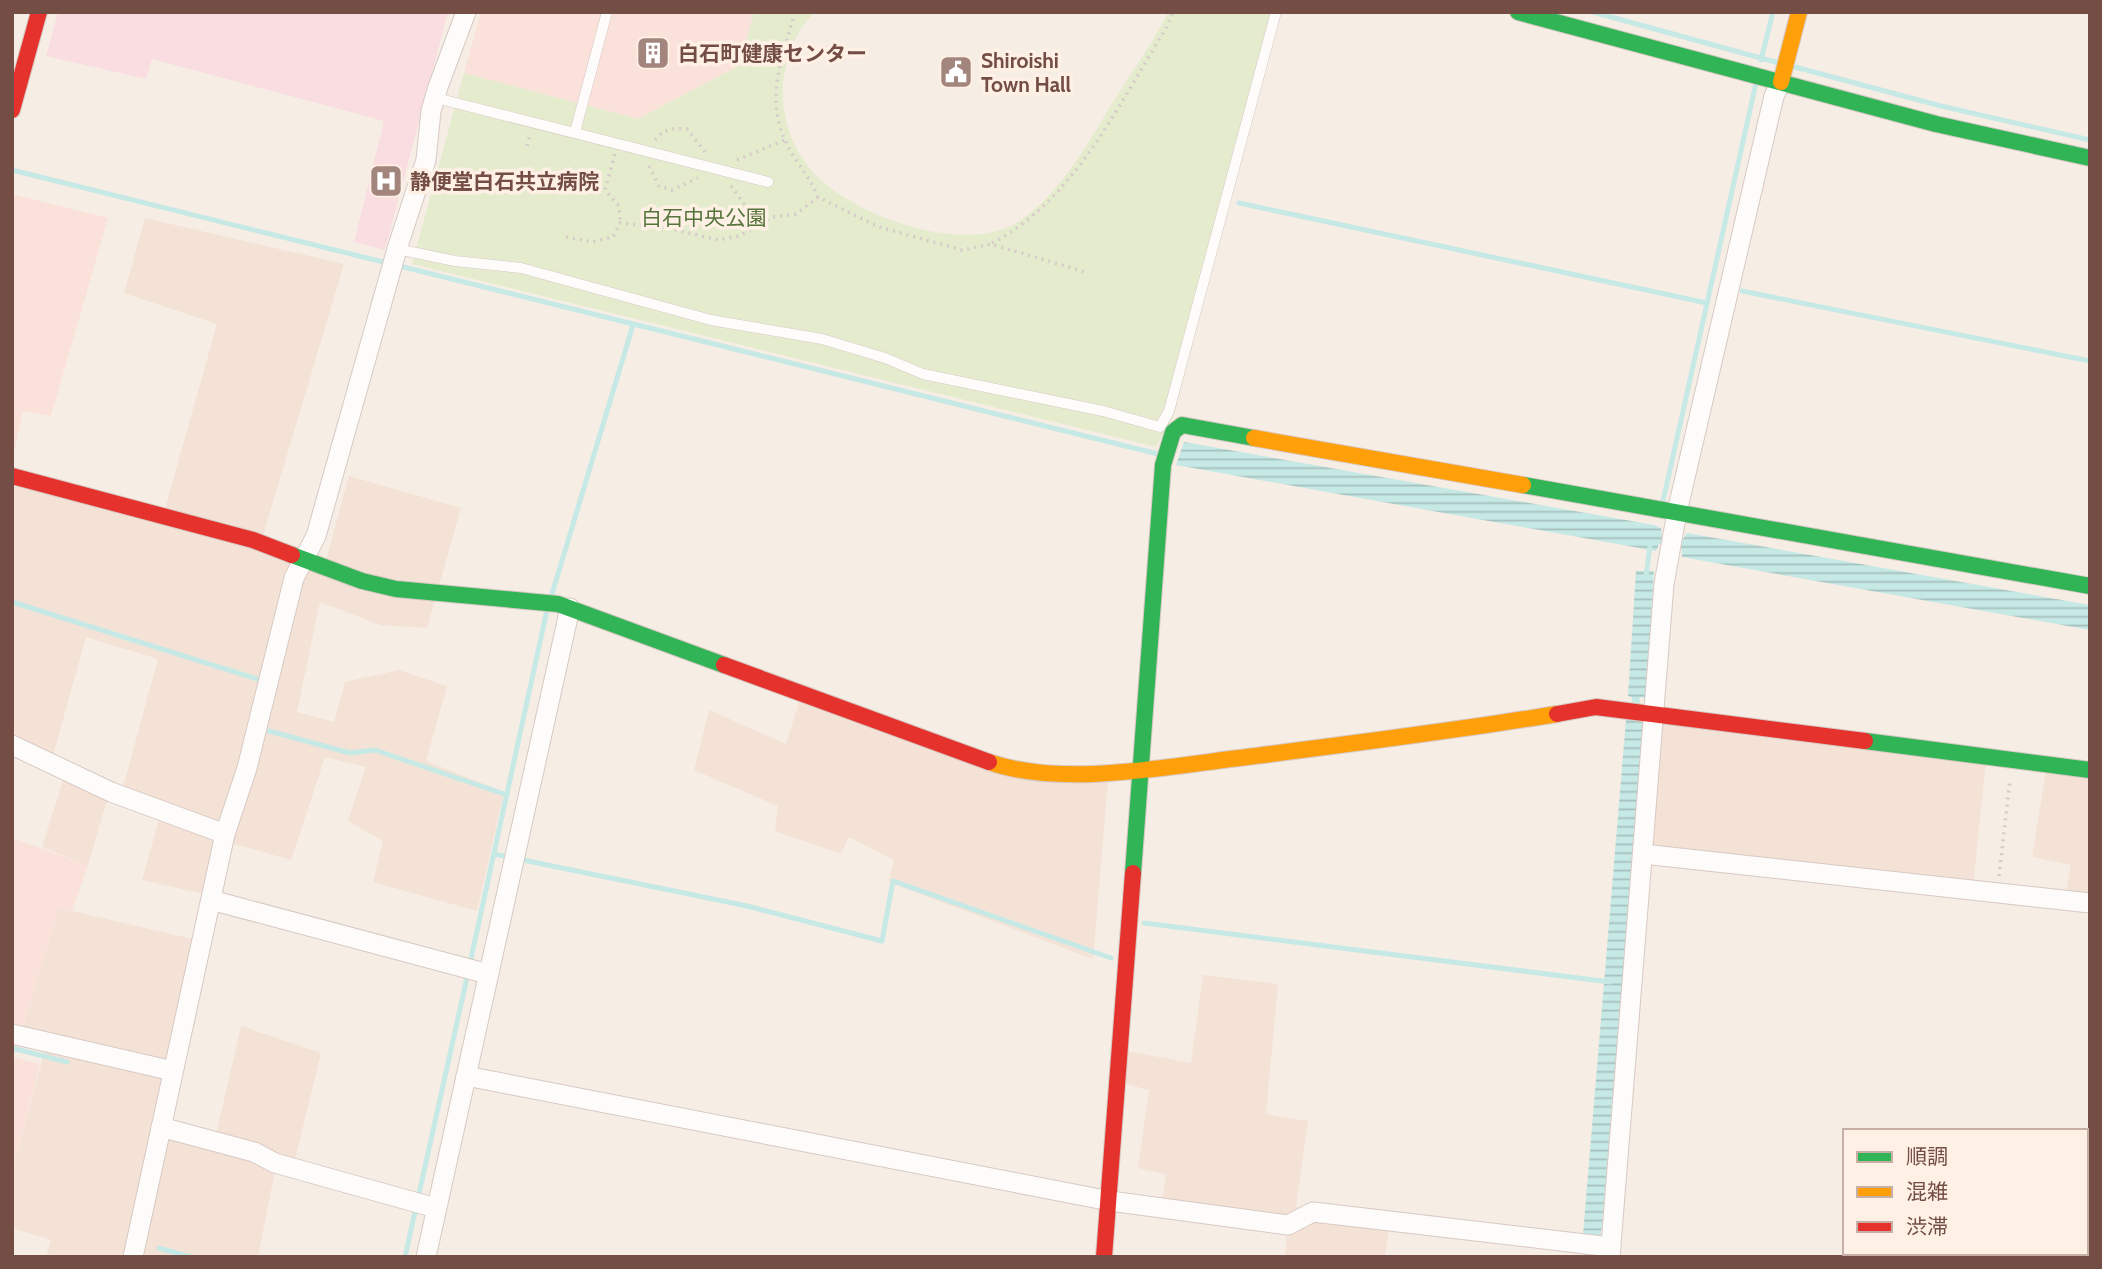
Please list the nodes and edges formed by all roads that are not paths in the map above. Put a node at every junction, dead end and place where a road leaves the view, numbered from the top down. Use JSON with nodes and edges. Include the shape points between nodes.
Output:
{"nodes":[{"id":1,"x":39,"y":12,"type":"edge"},
{"id":2,"x":467,"y":12,"type":"edge"},
{"id":3,"x":607,"y":12,"type":"edge"},
{"id":4,"x":1276,"y":12,"type":"edge"},
{"id":5,"x":1518,"y":12,"type":"edge"},
{"id":6,"x":1799,"y":12,"type":"edge"},
{"id":7,"x":19,"y":69,"type":"edge"},
{"id":8,"x":1785,"y":71,"type":"junction"},
{"id":9,"x":436,"y":98,"type":"junction"},
{"id":10,"x":12,"y":110,"type":"edge"},
{"id":11,"x":575,"y":132,"type":"junction"},
{"id":12,"x":2090,"y":158,"type":"edge"},
{"id":13,"x":768,"y":182,"type":"dead end"},
{"id":14,"x":397,"y":249,"type":"junction"},
{"id":15,"x":12,"y":476,"type":"edge"},
{"id":16,"x":1677,"y":512,"type":"junction"},
{"id":17,"x":304,"y":559,"type":"junction"},
{"id":18,"x":2090,"y":586,"type":"edge"},
{"id":19,"x":557,"y":605,"type":"junction"},
{"id":20,"x":1642,"y":710,"type":"junction"},
{"id":21,"x":12,"y":745,"type":"edge"},
{"id":22,"x":1140,"y":770,"type":"junction"},
{"id":23,"x":2090,"y":770,"type":"edge"},
{"id":24,"x":225,"y":834,"type":"junction"},
{"id":25,"x":1643,"y":854,"type":"junction"},
{"id":26,"x":211,"y":900,"type":"junction"},
{"id":27,"x":2090,"y":904,"type":"edge"},
{"id":28,"x":474,"y":970,"type":"junction"},
{"id":29,"x":12,"y":1034,"type":"edge"},
{"id":30,"x":173,"y":1070,"type":"junction"},
{"id":31,"x":466,"y":1076,"type":"junction"},
{"id":32,"x":161,"y":1126,"type":"junction"},
{"id":33,"x":1110,"y":1201,"type":"junction"},
{"id":34,"x":423,"y":1204,"type":"junction"},
{"id":35,"x":1601,"y":1248,"type":"edge"},
{"id":36,"x":132,"y":1257,"type":"edge"},
{"id":37,"x":426,"y":1257,"type":"edge"},
{"id":38,"x":1104,"y":1257,"type":"edge"}],
"edges":[{"from":1,"to":7,"type":"main road"},
{"from":2,"to":9,"type":"street"},
{"from":3,"to":11,"type":"lane"},
{"from":4,"to":14,"type":"lane","via":[[1169,411],[1160,427],[923,374],[822,339],[711,320],[521,268]]},
{"from":5,"to":8,"type":"main road","via":[[1753,75]]},
{"from":6,"to":8,"type":"main road"},
{"from":7,"to":10,"type":"main road"},
{"from":8,"to":12,"type":"main road","via":[[1936,124]]},
{"from":8,"to":16,"type":"street","via":[[1774,96]]},
{"from":9,"to":11,"type":"lane"},
{"from":9,"to":14,"type":"street","via":[[426,160]]},
{"from":11,"to":13,"type":"lane"},
{"from":14,"to":17,"type":"street","via":[[316,536]]},
{"from":15,"to":17,"type":"main road","via":[[253,540]]},
{"from":16,"to":18,"type":"main road"},
{"from":16,"to":20,"type":"street"},
{"from":16,"to":22,"type":"main road","via":[[1182,425],[1173,432],[1163,465]]},
{"from":17,"to":19,"type":"main road","via":[[362,582],[396,589]]},
{"from":17,"to":24,"type":"street","via":[[294,578],[247,768]]},
{"from":19,"to":22,"type":"main road","via":[[1009,769],[1093,774]]},
{"from":19,"to":28,"type":"street","via":[[514,859]]},
{"from":20,"to":22,"type":"main road","via":[[1596,707],[1441,733]]},
{"from":20,"to":23,"type":"main road"},
{"from":20,"to":25,"type":"street"},
{"from":21,"to":24,"type":"street","via":[[111,792]]},
{"from":22,"to":33,"type":"main road"},
{"from":24,"to":26,"type":"street"},
{"from":25,"to":27,"type":"street"},
{"from":25,"to":35,"type":"street"},
{"from":26,"to":28,"type":"street"},
{"from":26,"to":30,"type":"street"},
{"from":28,"to":31,"type":"street"},
{"from":29,"to":30,"type":"street"},
{"from":30,"to":32,"type":"street"},
{"from":31,"to":33,"type":"street"},
{"from":31,"to":34,"type":"street"},
{"from":32,"to":34,"type":"street"},
{"from":32,"to":36,"type":"street"},
{"from":33,"to":35,"type":"street","via":[[1288,1225],[1313,1212]]},
{"from":33,"to":38,"type":"main road"},
{"from":34,"to":37,"type":"street"}]}
